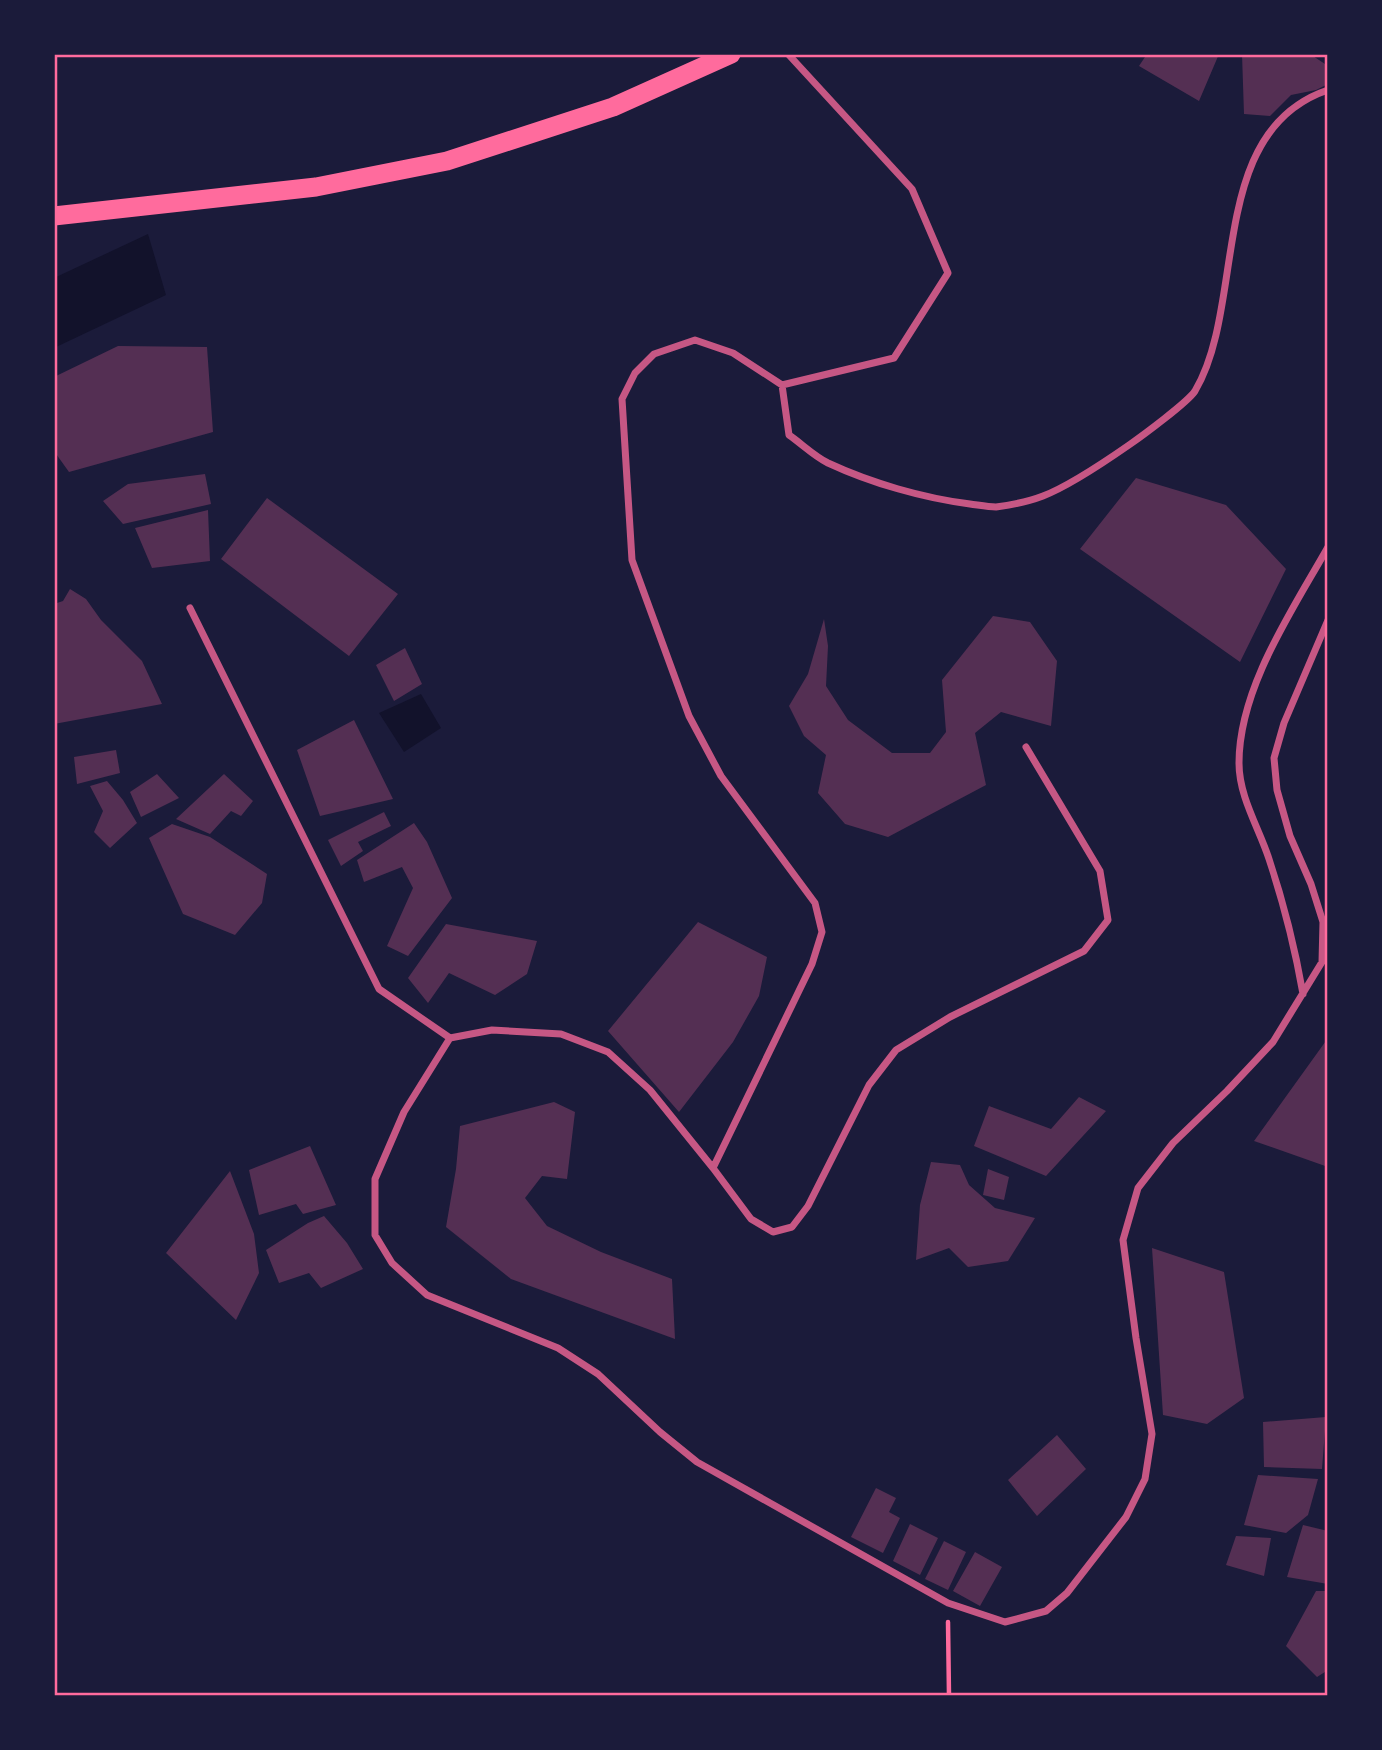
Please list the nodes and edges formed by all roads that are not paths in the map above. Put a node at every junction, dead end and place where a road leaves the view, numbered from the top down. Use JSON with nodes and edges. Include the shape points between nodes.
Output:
{"nodes":[{"id":1,"x":788,"y":54,"type":"edge"},
{"id":2,"x":727,"y":55,"type":"edge"},
{"id":3,"x":1328,"y":90,"type":"edge"},
{"id":4,"x":54,"y":216,"type":"edge"},
{"id":5,"x":782,"y":385,"type":"junction"},
{"id":6,"x":1328,"y":547,"type":"edge"},
{"id":7,"x":190,"y":608,"type":"dead end"},
{"id":8,"x":1328,"y":620,"type":"edge"},
{"id":9,"x":1026,"y":747,"type":"dead end"},
{"id":10,"x":1303,"y":995,"type":"junction"},
{"id":11,"x":450,"y":1038,"type":"junction"},
{"id":12,"x":713,"y":1168,"type":"junction"}],
"edges":[{"from":1,"to":5,"type":"street","via":[[912,190],[948,273],[894,358]]},
{"from":2,"to":4,"type":"highway","via":[[613,107],[447,161],[316,187]]},
{"from":3,"to":5,"type":"street","via":[[1279,120],[1260,148],[1240,195],[1214,344],[1194,393],[1103,463],[1043,496],[995,507],[943,500],[861,477],[825,461],[789,435]]},
{"from":5,"to":12,"type":"street","via":[[733,353],[695,340],[654,354],[635,373],[622,399],[632,560],[689,716],[721,776],[815,903],[822,932],[812,964]]},
{"from":6,"to":10,"type":"street","via":[[1267,658],[1244,720],[1239,765],[1247,803],[1286,912]]},
{"from":7,"to":11,"type":"street","via":[[379,989]]},
{"from":8,"to":10,"type":"street","via":[[1274,758],[1290,836],[1323,922],[1322,962]]},
{"from":9,"to":12,"type":"street","via":[[1100,871],[1108,920],[1084,951],[950,1017],[896,1050],[869,1085],[808,1206],[792,1227],[773,1232],[751,1219]]},
{"from":10,"to":11,"type":"street","via":[[1273,1042],[1173,1143],[1138,1188],[1123,1240],[1152,1434],[1145,1479],[1126,1517],[1067,1593],[1046,1612],[1005,1622],[948,1603],[697,1462],[598,1374],[558,1348],[427,1295],[392,1262],[375,1235],[374,1179],[404,1112]]},
{"from":11,"to":12,"type":"street","via":[[492,1030],[561,1034],[608,1052],[650,1090]]}]}
